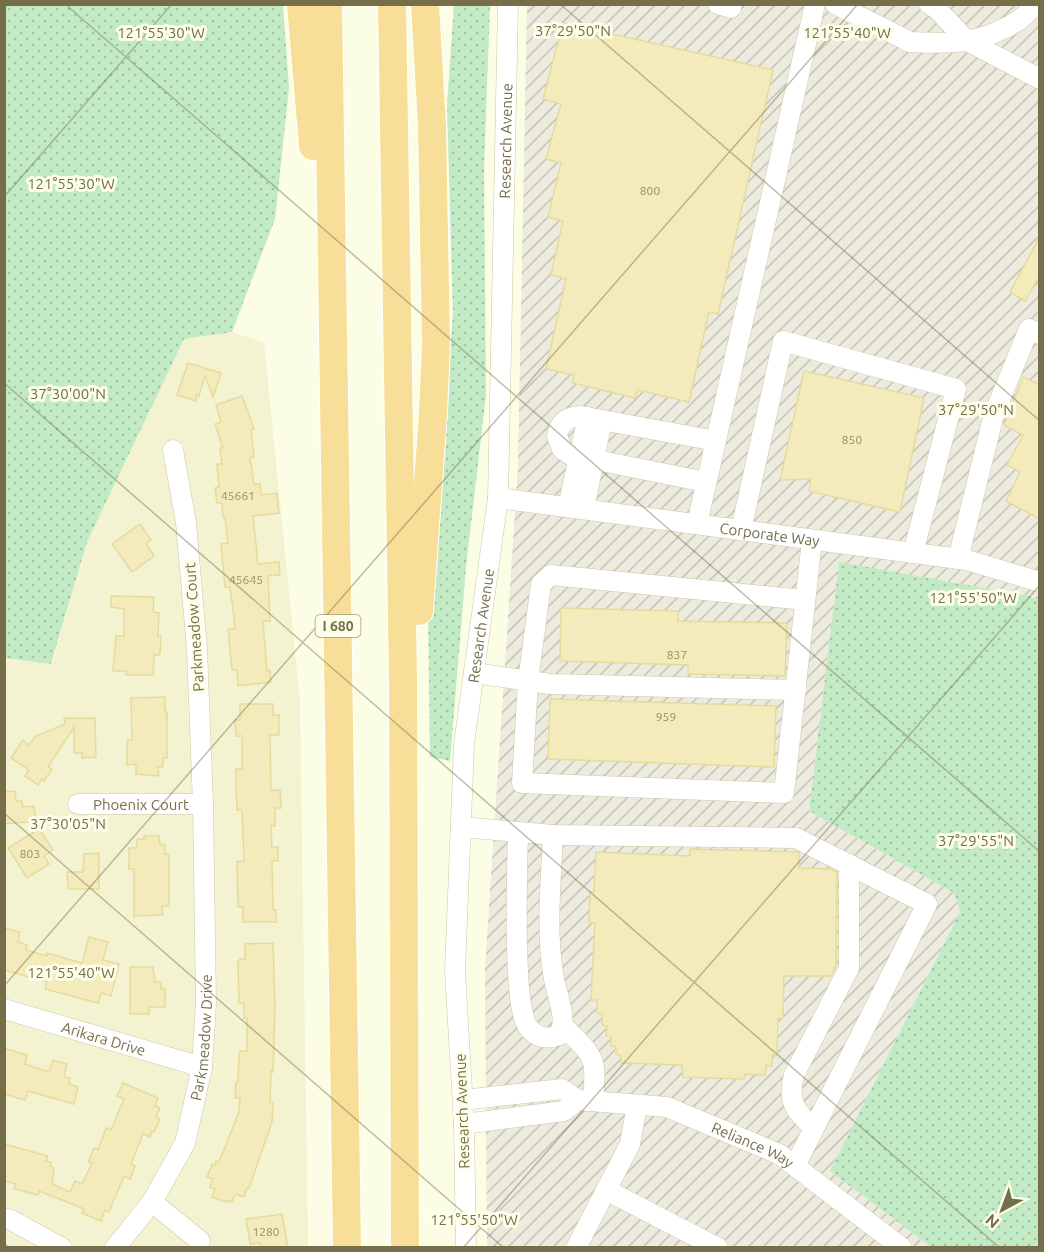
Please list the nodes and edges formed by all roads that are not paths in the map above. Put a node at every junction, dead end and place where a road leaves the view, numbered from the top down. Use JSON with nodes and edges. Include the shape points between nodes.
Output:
{"nodes":[{"id":1,"x":301,"y":4,"type":"edge"},
{"id":2,"x":328,"y":4,"type":"edge"},
{"id":3,"x":392,"y":4,"type":"edge"},
{"id":4,"x":425,"y":4,"type":"edge"},
{"id":5,"x":436,"y":4,"type":"edge"},
{"id":6,"x":508,"y":4,"type":"edge"},
{"id":7,"x":718,"y":4,"type":"edge"},
{"id":8,"x":732,"y":4,"type":"edge"},
{"id":9,"x":815,"y":4,"type":"edge"},
{"id":10,"x":835,"y":4,"type":"edge"},
{"id":11,"x":929,"y":4,"type":"edge"},
{"id":12,"x":1034,"y":4,"type":"edge"},
{"id":13,"x":967,"y":41,"type":"junction"},
{"id":14,"x":1040,"y":79,"type":"edge"},
{"id":15,"x":432,"y":126,"type":"junction"},
{"id":16,"x":1040,"y":334,"type":"edge"},
{"id":17,"x":333,"y":388,"type":"junction"},
{"id":18,"x":595,"y":418,"type":"junction"},
{"id":19,"x":716,"y":441,"type":"junction"},
{"id":20,"x":172,"y":450,"type":"dead end"},
{"id":21,"x":588,"y":458,"type":"junction"},
{"id":22,"x":706,"y":482,"type":"junction"},
{"id":23,"x":498,"y":498,"type":"junction"},
{"id":24,"x":576,"y":508,"type":"junction"},
{"id":25,"x":697,"y":524,"type":"junction"},
{"id":26,"x":741,"y":530,"type":"junction"},
{"id":27,"x":812,"y":540,"type":"junction"},
{"id":28,"x":913,"y":553,"type":"junction"},
{"id":29,"x":958,"y":559,"type":"junction"},
{"id":30,"x":1040,"y":582,"type":"edge"},
{"id":31,"x":805,"y":600,"type":"junction"},
{"id":32,"x":474,"y":673,"type":"junction"},
{"id":33,"x":403,"y":680,"type":"junction"},
{"id":34,"x":528,"y":681,"type":"junction"},
{"id":35,"x":796,"y":690,"type":"junction"},
{"id":36,"x":78,"y":804,"type":"dead end"},
{"id":37,"x":203,"y":804,"type":"junction"},
{"id":38,"x":461,"y":827,"type":"junction"},
{"id":39,"x":518,"y":832,"type":"junction"},
{"id":40,"x":553,"y":835,"type":"junction"},
{"id":41,"x":849,"y":864,"type":"junction"},
{"id":42,"x":4,"y":1009,"type":"edge"},
{"id":43,"x":563,"y":1026,"type":"junction"},
{"id":44,"x":202,"y":1067,"type":"junction"},
{"id":45,"x":463,"y":1100,"type":"junction"},
{"id":46,"x":585,"y":1100,"type":"junction"},
{"id":47,"x":637,"y":1105,"type":"junction"},
{"id":48,"x":464,"y":1124,"type":"junction"},
{"id":49,"x":814,"y":1127,"type":"junction"},
{"id":50,"x":795,"y":1166,"type":"junction"},
{"id":51,"x":606,"y":1190,"type":"junction"},
{"id":52,"x":152,"y":1202,"type":"junction"},
{"id":53,"x":4,"y":1218,"type":"edge"},
{"id":54,"x":201,"y":1241,"type":"dead end"},
{"id":55,"x":895,"y":1246,"type":"edge"},
{"id":56,"x":62,"y":1248,"type":"edge"},
{"id":57,"x":115,"y":1248,"type":"edge"},
{"id":58,"x":347,"y":1248,"type":"edge"},
{"id":59,"x":405,"y":1248,"type":"edge"},
{"id":60,"x":466,"y":1248,"type":"edge"},
{"id":61,"x":576,"y":1248,"type":"edge"},
{"id":62,"x":718,"y":1248,"type":"edge"}],
"edges":[{"from":1,"to":17,"type":"highway"},
{"from":2,"to":17,"type":"highway","number":"I 680"},
{"from":3,"to":33,"type":"highway"},
{"from":4,"to":15,"type":"highway"},
{"from":5,"to":15,"type":"highway"},
{"from":6,"to":23,"type":"street","name":"Research Avenue"},
{"from":7,"to":8,"type":"street","via":[[731,8]]},
{"from":9,"to":19,"type":"street"},
{"from":10,"to":13,"type":"street","via":[[910,42]]},
{"from":11,"to":13,"type":"street"},
{"from":12,"to":13,"type":"street","via":[[1013,25]]},
{"from":13,"to":14,"type":"street"},
{"from":15,"to":33,"type":"highway","via":[[436,344],[433,413],[418,619],[414,648]]},
{"from":16,"to":29,"type":"street","via":[[1029,328],[994,414]]},
{"from":17,"to":58,"type":"highway","number":"I 680"},
{"from":18,"to":19,"type":"street"},
{"from":18,"to":21,"type":"street"},
{"from":18,"to":21,"type":"street","via":[[572,417],[561,424],[556,436],[571,455]]},
{"from":19,"to":22,"type":"street"},
{"from":20,"to":37,"type":"street","name":"Parkmeadow Court","via":[[187,534],[197,649]]},
{"from":21,"to":22,"type":"street"},
{"from":21,"to":24,"type":"street"},
{"from":22,"to":25,"type":"street"},
{"from":23,"to":24,"type":"street","name":"Corporate Way"},
{"from":23,"to":32,"type":"street","name":"Research Avenue"},
{"from":24,"to":25,"type":"street","name":"Corporate Way"},
{"from":25,"to":26,"type":"street","name":"Corporate Way"},
{"from":26,"to":27,"type":"street","name":"Corporate Way"},
{"from":26,"to":28,"type":"street","via":[[783,341],[956,389]]},
{"from":27,"to":28,"type":"street","name":"Corporate Way"},
{"from":27,"to":31,"type":"street"},
{"from":28,"to":29,"type":"street","name":"Corporate Way"},
{"from":29,"to":30,"type":"street","name":"Corporate Way"},
{"from":31,"to":34,"type":"street","via":[[551,576],[541,584]]},
{"from":31,"to":35,"type":"street"},
{"from":32,"to":34,"type":"street"},
{"from":32,"to":38,"type":"street","name":"Research Avenue","via":[[464,744]]},
{"from":33,"to":59,"type":"highway"},
{"from":34,"to":35,"type":"street"},
{"from":34,"to":35,"type":"street","via":[[522,783],[784,793]]},
{"from":36,"to":37,"type":"street","name":"Phoenix Court"},
{"from":37,"to":44,"type":"street","name":"Parkmeadow Drive","via":[[206,1003]]},
{"from":38,"to":39,"type":"street"},
{"from":38,"to":45,"type":"street","name":"Research Avenue","via":[[455,970]]},
{"from":39,"to":40,"type":"street"},
{"from":39,"to":43,"type":"street","via":[[518,976],[525,1021],[532,1033],[547,1039],[559,1035]]},
{"from":40,"to":41,"type":"street","via":[[796,838]]},
{"from":40,"to":43,"type":"street","via":[[549,947]]},
{"from":41,"to":49,"type":"street","via":[[849,968],[790,1087],[800,1116]]},
{"from":41,"to":49,"type":"street","via":[[927,904]]},
{"from":42,"to":44,"type":"street","name":"Arikara Drive"},
{"from":43,"to":46,"type":"street","via":[[595,1064]]},
{"from":44,"to":52,"type":"street","name":"Parkmeadow Drive","via":[[185,1143]]},
{"from":45,"to":46,"type":"street","name":"Reliance Way","via":[[562,1089]]},
{"from":45,"to":48,"type":"street","name":"Research Avenue"},
{"from":46,"to":47,"type":"street","name":"Reliance Way"},
{"from":46,"to":48,"type":"street","via":[[564,1111]]},
{"from":47,"to":50,"type":"street","name":"Reliance Way","via":[[667,1107],[779,1154]]},
{"from":47,"to":51,"type":"street","via":[[630,1144]]},
{"from":48,"to":60,"type":"street","name":"Research Avenue"},
{"from":49,"to":50,"type":"street"},
{"from":50,"to":55,"type":"street","name":"Reliance Way"},
{"from":51,"to":61,"type":"street"},
{"from":51,"to":62,"type":"street"},
{"from":52,"to":54,"type":"street"},
{"from":52,"to":57,"type":"street","name":"Parkmeadow Drive"},
{"from":53,"to":56,"type":"street"}]}
